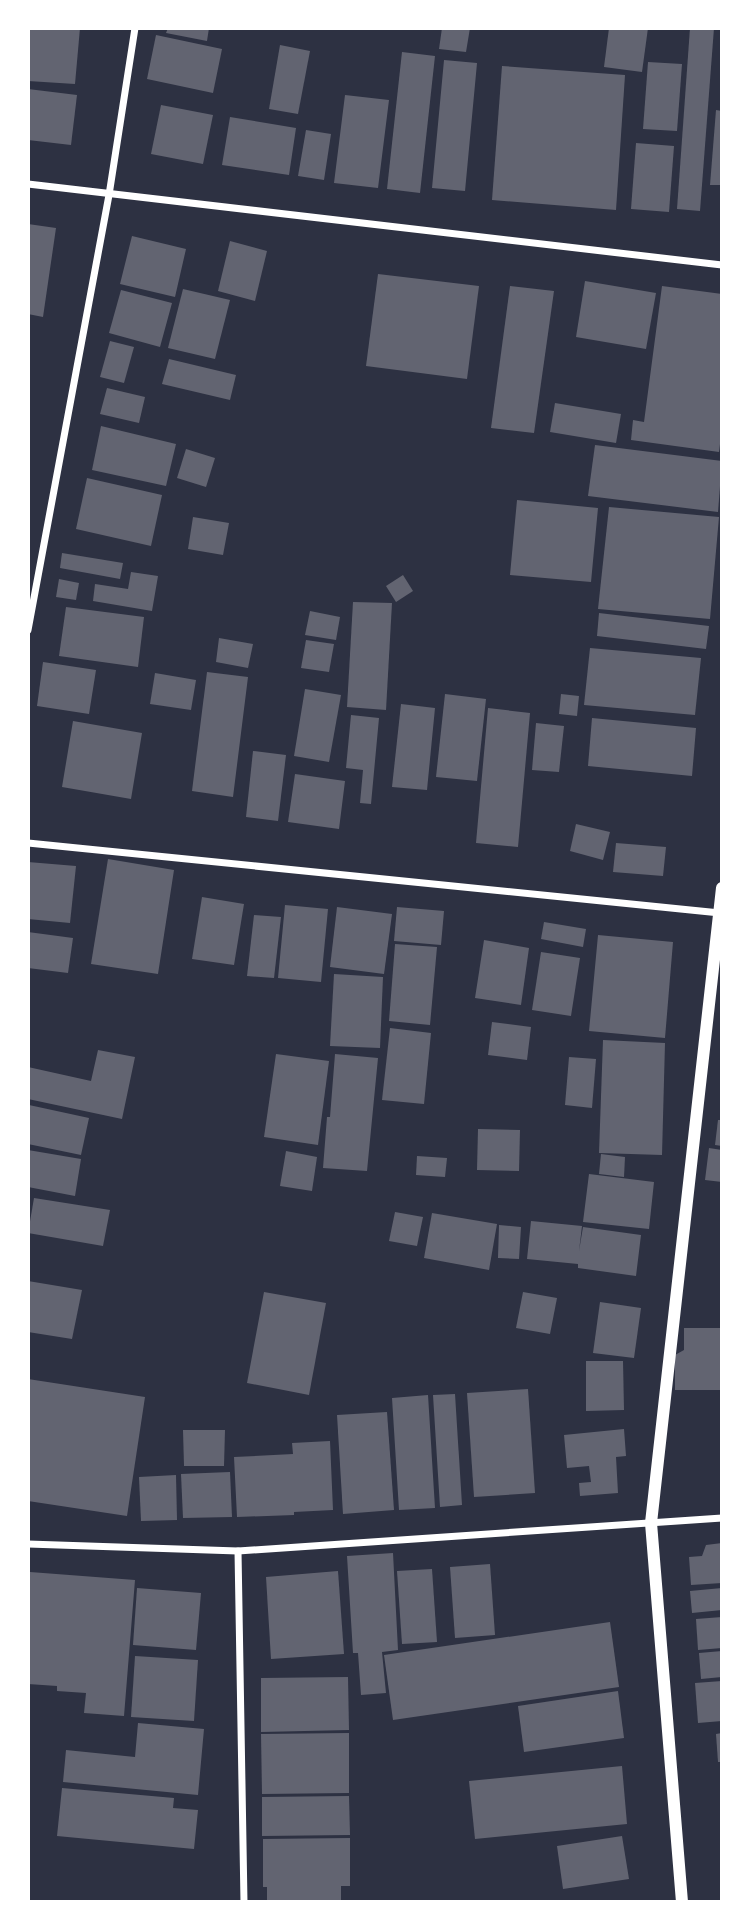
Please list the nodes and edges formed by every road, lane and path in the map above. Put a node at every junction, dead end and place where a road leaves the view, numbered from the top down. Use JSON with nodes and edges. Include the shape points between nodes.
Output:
{"nodes":[{"id":1,"x":135,"y":28,"type":"edge"},
{"id":2,"x":28,"y":184,"type":"edge"},
{"id":3,"x":109,"y":195,"type":"junction"},
{"id":4,"x":722,"y":265,"type":"edge"},
{"id":5,"x":28,"y":630,"type":"edge"},
{"id":6,"x":28,"y":843,"type":"edge"},
{"id":7,"x":722,"y":888,"type":"edge"},
{"id":8,"x":720,"y":913,"type":"edge"},
{"id":9,"x":722,"y":1518,"type":"edge"},
{"id":10,"x":651,"y":1522,"type":"junction"},
{"id":11,"x":28,"y":1544,"type":"edge"},
{"id":12,"x":238,"y":1551,"type":"junction"},
{"id":13,"x":244,"y":1902,"type":"edge"},
{"id":14,"x":682,"y":1902,"type":"edge"}],
"edges":[{"from":1,"to":3,"type":"street"},
{"from":2,"to":3,"type":"street"},
{"from":3,"to":4,"type":"street"},
{"from":3,"to":5,"type":"street"},
{"from":6,"to":8,"type":"street"},
{"from":7,"to":8,"type":"street"},
{"from":8,"to":10,"type":"street"},
{"from":9,"to":10,"type":"street"},
{"from":10,"to":12,"type":"street"},
{"from":10,"to":14,"type":"street"},
{"from":11,"to":12,"type":"street"},
{"from":12,"to":13,"type":"street"}]}
